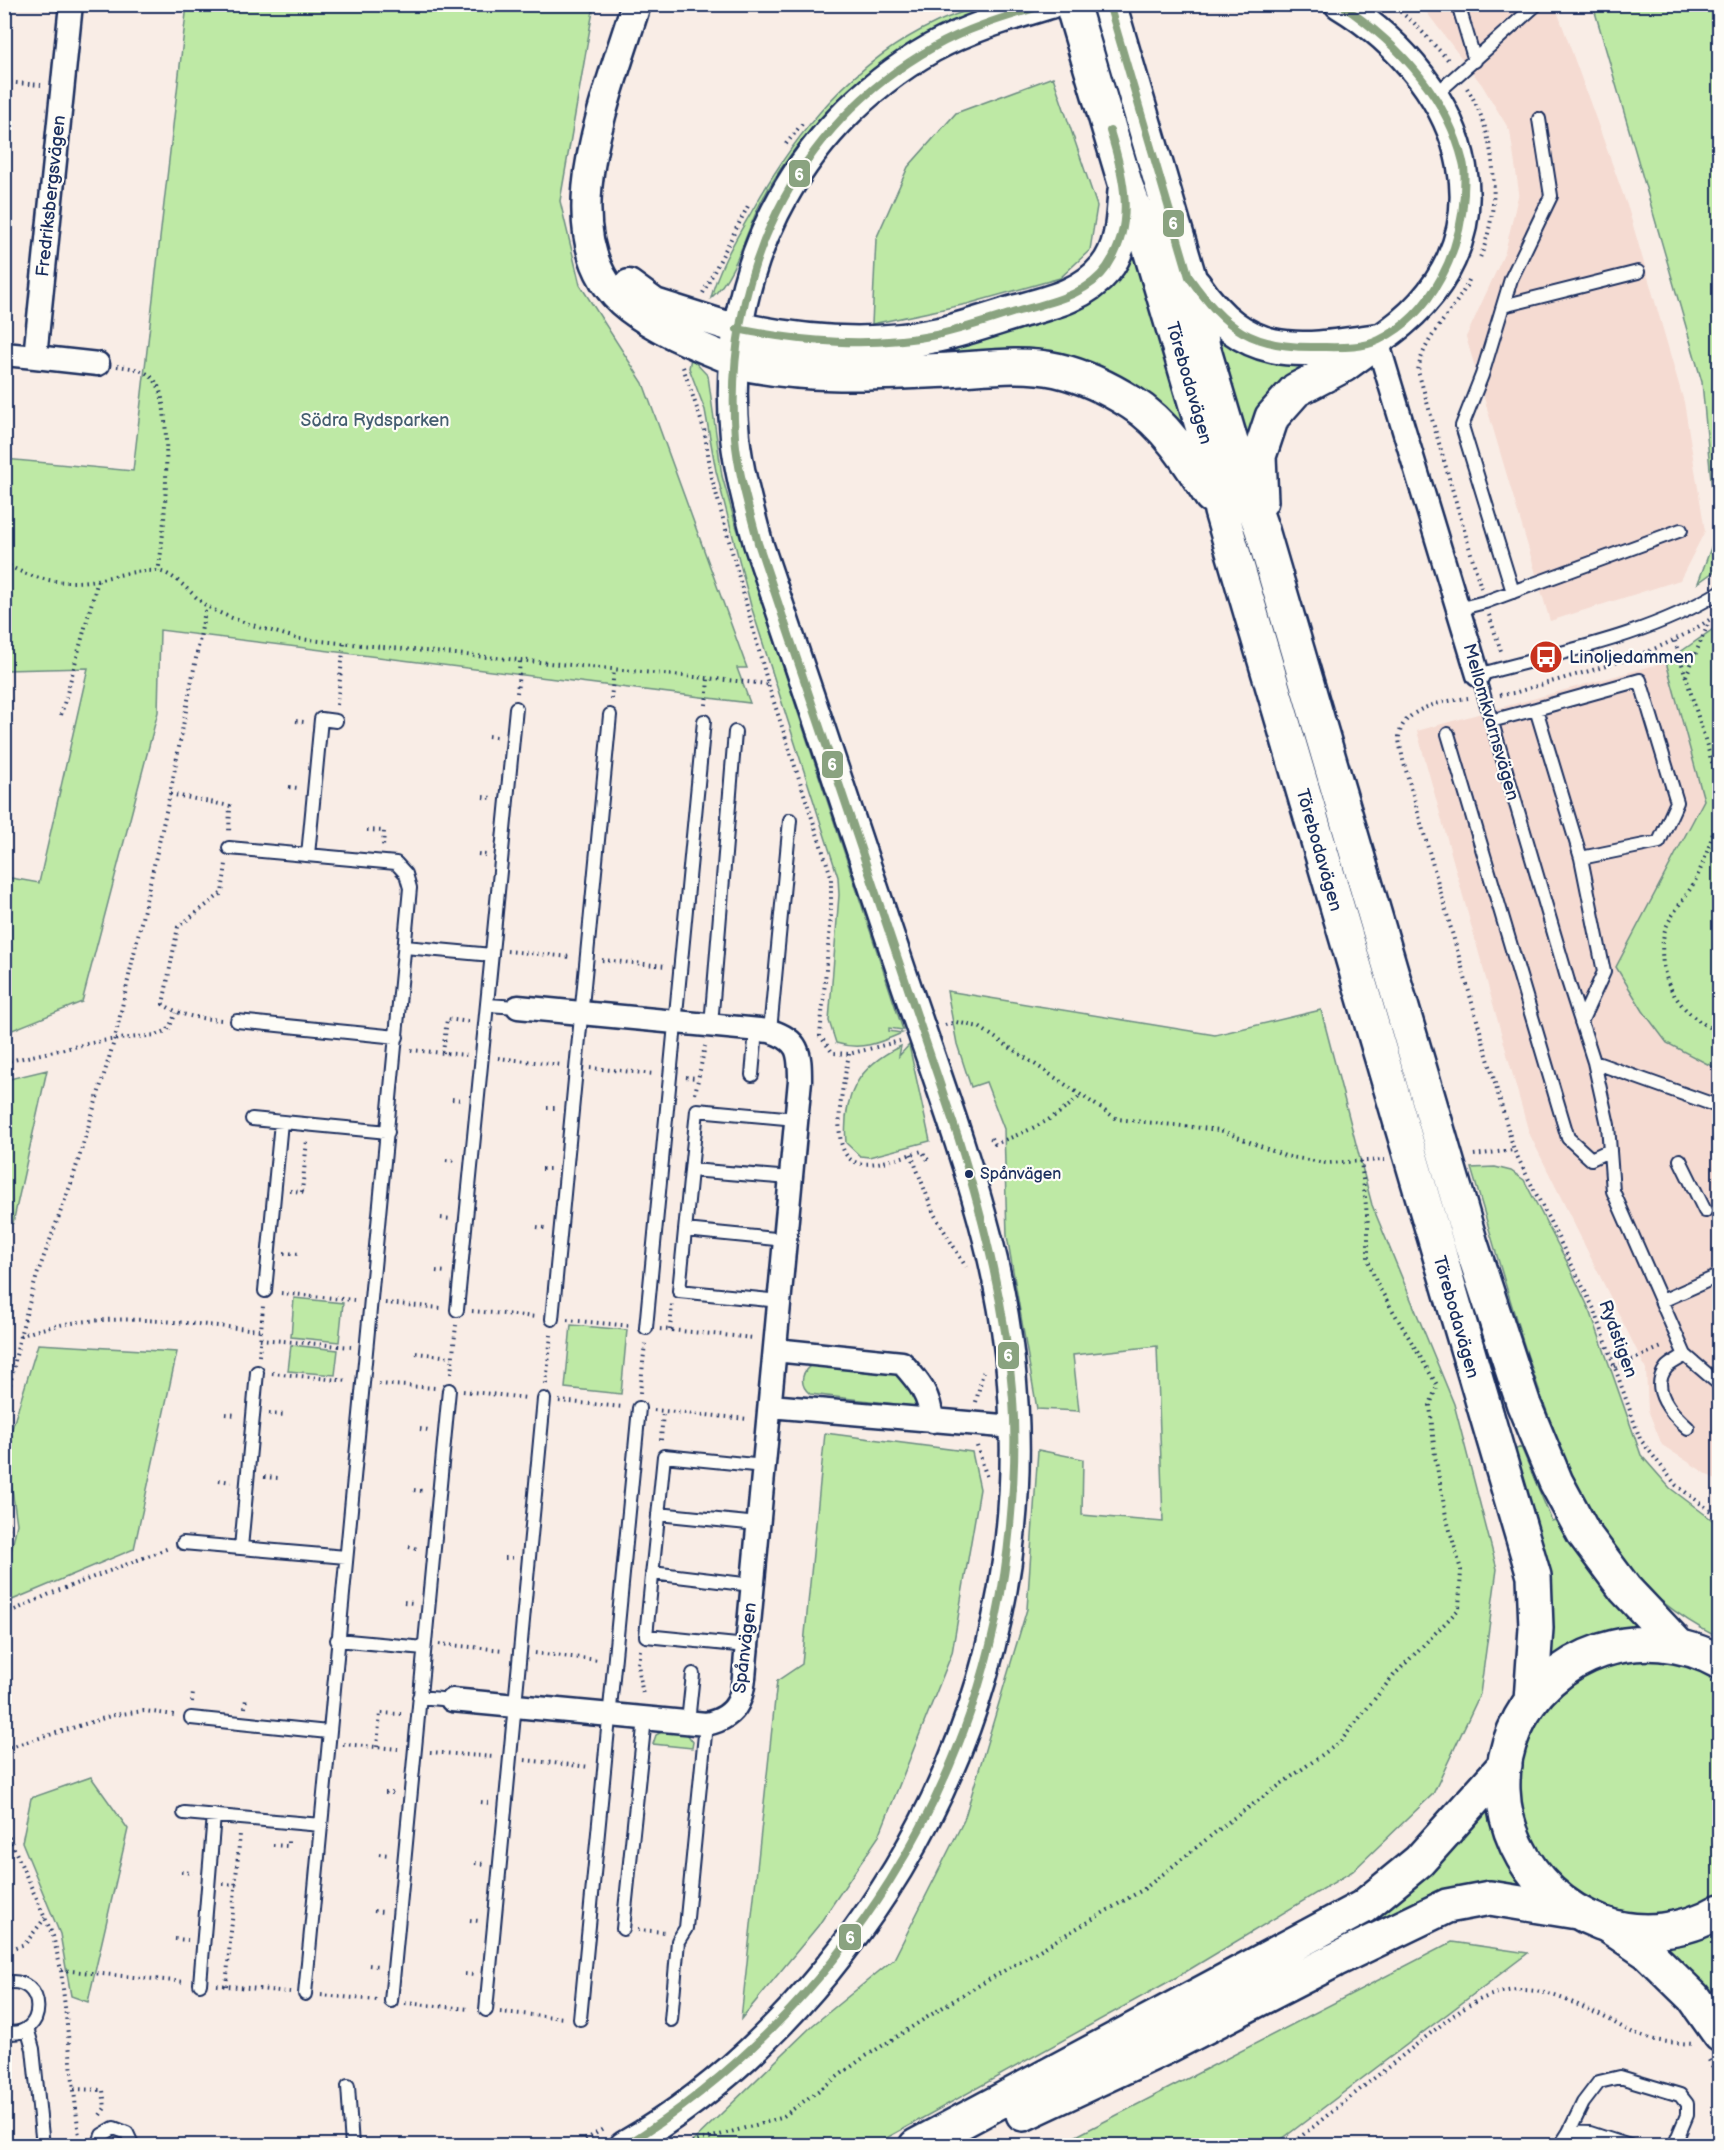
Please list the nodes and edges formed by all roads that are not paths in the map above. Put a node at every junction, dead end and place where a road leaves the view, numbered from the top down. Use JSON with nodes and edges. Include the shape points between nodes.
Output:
{"nodes":[{"id":1,"x":71,"y":4,"type":"edge"},
{"id":2,"x":636,"y":4,"type":"edge"},
{"id":3,"x":1339,"y":4,"type":"edge"},
{"id":4,"x":1458,"y":4,"type":"edge"},
{"id":5,"x":1537,"y":4,"type":"edge"},
{"id":6,"x":1109,"y":6,"type":"edge"},
{"id":7,"x":1066,"y":8,"type":"edge"},
{"id":8,"x":1475,"y":61,"type":"junction"},
{"id":9,"x":1434,"y":96,"type":"junction"},
{"id":10,"x":1539,"y":119,"type":"dead end"},
{"id":11,"x":1126,"y":186,"type":"junction"},
{"id":12,"x":1638,"y":272,"type":"dead end"},
{"id":13,"x":1189,"y":277,"type":"junction"},
{"id":14,"x":1503,"y":306,"type":"junction"},
{"id":15,"x":1377,"y":341,"type":"junction"},
{"id":16,"x":736,"y":345,"type":"junction"},
{"id":17,"x":4,"y":354,"type":"edge"},
{"id":18,"x":35,"y":357,"type":"junction"},
{"id":19,"x":98,"y":364,"type":"road end"},
{"id":20,"x":1221,"y":511,"type":"junction"},
{"id":21,"x":1262,"y":530,"type":"junction"},
{"id":22,"x":1681,"y":530,"type":"dead end"},
{"id":23,"x":1513,"y":592,"type":"junction"},
{"id":24,"x":1719,"y":592,"type":"edge"},
{"id":25,"x":1458,"y":609,"type":"junction"},
{"id":26,"x":1478,"y":675,"type":"junction"},
{"id":27,"x":516,"y":708,"type":"road end"},
{"id":28,"x":1536,"y":709,"type":"junction"},
{"id":29,"x":610,"y":715,"type":"road end"},
{"id":30,"x":336,"y":720,"type":"dead end"},
{"id":31,"x":704,"y":721,"type":"road end"},
{"id":32,"x":1491,"y":721,"type":"junction"},
{"id":33,"x":735,"y":732,"type":"dead end"},
{"id":34,"x":1448,"y":734,"type":"dead end"},
{"id":35,"x":790,"y":820,"type":"dead end"},
{"id":36,"x":229,"y":848,"type":"road end"},
{"id":37,"x":308,"y":855,"type":"junction"},
{"id":38,"x":1581,"y":858,"type":"junction"},
{"id":39,"x":405,"y":947,"type":"junction"},
{"id":40,"x":492,"y":955,"type":"junction"},
{"id":41,"x":488,"y":1005,"type":"junction"},
{"id":42,"x":518,"y":1007,"type":"joint"},
{"id":43,"x":581,"y":1013,"type":"junction"},
{"id":44,"x":237,"y":1022,"type":"road end"},
{"id":45,"x":675,"y":1022,"type":"junction"},
{"id":46,"x":1581,"y":1022,"type":"junction"},
{"id":47,"x":711,"y":1025,"type":"junction"},
{"id":48,"x":763,"y":1030,"type":"junction"},
{"id":49,"x":396,"y":1043,"type":"junction"},
{"id":50,"x":1594,"y":1062,"type":"junction"},
{"id":51,"x":752,"y":1075,"type":"dead end"},
{"id":52,"x":1719,"y":1107,"type":"edge"},
{"id":53,"x":252,"y":1119,"type":"dead end"},
{"id":54,"x":796,"y":1119,"type":"junction"},
{"id":55,"x":281,"y":1122,"type":"junction"},
{"id":56,"x":388,"y":1132,"type":"junction"},
{"id":57,"x":1610,"y":1150,"type":"junction"},
{"id":58,"x":1680,"y":1160,"type":"dead end"},
{"id":59,"x":691,"y":1170,"type":"junction"},
{"id":60,"x":791,"y":1178,"type":"junction"},
{"id":61,"x":1705,"y":1211,"type":"dead end"},
{"id":62,"x":685,"y":1230,"type":"junction"},
{"id":63,"x":786,"y":1240,"type":"junction"},
{"id":64,"x":1719,"y":1275,"type":"edge"},
{"id":65,"x":265,"y":1291,"type":"road end"},
{"id":66,"x":780,"y":1300,"type":"junction"},
{"id":67,"x":1662,"y":1301,"type":"junction"},
{"id":68,"x":458,"y":1310,"type":"road end"},
{"id":69,"x":552,"y":1319,"type":"road end"},
{"id":70,"x":646,"y":1328,"type":"road end"},
{"id":71,"x":775,"y":1350,"type":"junction"},
{"id":72,"x":1685,"y":1355,"type":"junction"},
{"id":73,"x":257,"y":1372,"type":"road end"},
{"id":74,"x":1719,"y":1385,"type":"edge"},
{"id":75,"x":449,"y":1390,"type":"road end"},
{"id":76,"x":544,"y":1400,"type":"road end"},
{"id":77,"x":770,"y":1406,"type":"junction"},
{"id":78,"x":639,"y":1408,"type":"road end"},
{"id":79,"x":932,"y":1421,"type":"junction"},
{"id":80,"x":1014,"y":1427,"type":"junction"},
{"id":81,"x":1688,"y":1428,"type":"dead end"},
{"id":82,"x":764,"y":1466,"type":"junction"},
{"id":83,"x":658,"y":1514,"type":"junction"},
{"id":84,"x":758,"y":1524,"type":"junction"},
{"id":85,"x":183,"y":1543,"type":"road end"},
{"id":86,"x":241,"y":1548,"type":"junction"},
{"id":87,"x":346,"y":1557,"type":"junction"},
{"id":88,"x":652,"y":1573,"type":"junction"},
{"id":89,"x":752,"y":1585,"type":"junction"},
{"id":90,"x":337,"y":1640,"type":"junction"},
{"id":91,"x":747,"y":1646,"type":"junction"},
{"id":92,"x":1679,"y":1646,"type":"junction"},
{"id":93,"x":424,"y":1648,"type":"junction"},
{"id":94,"x":1719,"y":1662,"type":"edge"},
{"id":95,"x":693,"y":1674,"type":"dead end"},
{"id":96,"x":420,"y":1697,"type":"junction"},
{"id":97,"x":452,"y":1700,"type":"joint"},
{"id":98,"x":1531,"y":1701,"type":"junction"},
{"id":99,"x":515,"y":1706,"type":"junction"},
{"id":100,"x":609,"y":1715,"type":"junction"},
{"id":101,"x":191,"y":1718,"type":"road end"},
{"id":102,"x":645,"y":1718,"type":"junction"},
{"id":103,"x":697,"y":1723,"type":"junction"},
{"id":104,"x":328,"y":1737,"type":"junction"},
{"id":105,"x":1504,"y":1766,"type":"junction"},
{"id":106,"x":184,"y":1813,"type":"dead end"},
{"id":107,"x":214,"y":1815,"type":"junction"},
{"id":108,"x":321,"y":1825,"type":"junction"},
{"id":109,"x":1719,"y":1911,"type":"edge"},
{"id":110,"x":1576,"y":1912,"type":"junction"},
{"id":111,"x":1607,"y":1925,"type":"junction"},
{"id":112,"x":623,"y":1929,"type":"dead end"},
{"id":113,"x":4,"y":1983,"type":"edge"},
{"id":114,"x":200,"y":1983,"type":"dead end"},
{"id":115,"x":305,"y":1994,"type":"dead end"},
{"id":116,"x":391,"y":2001,"type":"dead end"},
{"id":117,"x":486,"y":2010,"type":"dead end"},
{"id":118,"x":580,"y":2019,"type":"dead end"},
{"id":119,"x":670,"y":2020,"type":"dead end"},
{"id":120,"x":27,"y":2028,"type":"junction"},
{"id":121,"x":4,"y":2032,"type":"edge"},
{"id":122,"x":1708,"y":2040,"type":"edge"},
{"id":123,"x":348,"y":2086,"type":"dead end"},
{"id":124,"x":1569,"y":2132,"type":"junction"},
{"id":125,"x":617,"y":2135,"type":"edge"},
{"id":126,"x":43,"y":2145,"type":"edge"},
{"id":127,"x":98,"y":2145,"type":"edge"},
{"id":128,"x":133,"y":2145,"type":"edge"},
{"id":129,"x":352,"y":2145,"type":"edge"},
{"id":130,"x":916,"y":2145,"type":"edge"},
{"id":131,"x":963,"y":2145,"type":"edge"},
{"id":132,"x":1560,"y":2145,"type":"edge"},
{"id":133,"x":1630,"y":2145,"type":"edge"},
{"id":134,"x":1674,"y":2145,"type":"edge"}],
"edges":[{"from":1,"to":18,"type":"street","name":"Fredriksbergsvägen"},
{"from":2,"to":16,"type":"street","via":[[588,176],[586,205],[591,256],[627,307],[662,330]]},
{"from":3,"to":9,"type":"street","via":[[1406,57]]},
{"from":4,"to":8,"type":"lane"},
{"from":5,"to":8,"type":"lane"},
{"from":6,"to":13,"type":"main road","name":"Törebodavägen"},
{"from":7,"to":11,"type":"main road","name":"Törebodavägen"},
{"from":7,"to":16,"type":"street","via":[[985,24],[933,48],[864,96],[827,132],[784,193],[749,274]]},
{"from":8,"to":9,"type":"lane"},
{"from":9,"to":15,"type":"street","via":[[1450,124],[1464,164],[1465,212],[1454,251],[1434,289],[1406,322]]},
{"from":10,"to":14,"type":"lane","via":[[1551,196],[1511,279]]},
{"from":11,"to":16,"type":"main road","via":[[1117,248],[1105,269],[1084,289],[1058,300],[938,335],[904,340]]},
{"from":11,"to":20,"type":"main road","name":"Törebodavägen","via":[[1149,246],[1204,434]]},
{"from":12,"to":14,"type":"lane"},
{"from":13,"to":15,"type":"main road","via":[[1223,322],[1259,343],[1304,348]]},
{"from":13,"to":21,"type":"main road","name":"Törebodavägen","via":[[1203,347]]},
{"from":14,"to":23,"type":"lane","via":[[1462,426]]},
{"from":15,"to":21,"type":"main road","via":[[1344,365],[1296,390],[1272,417],[1259,456]]},
{"from":15,"to":25,"type":"street","name":"Mellomkvarnsvägen"},
{"from":16,"to":20,"type":"main road","via":[[754,366],[858,374],[1019,366],[1057,370],[1093,382],[1134,404],[1163,430]]},
{"from":16,"to":80,"type":"street","via":[[733,417],[742,482],[762,554],[972,1185],[1002,1311],[1011,1368]]},
{"from":17,"to":18,"type":"street"},
{"from":18,"to":19,"type":"street"},
{"from":20,"to":98,"type":"main road","name":"Törebodavägen","via":[[1534,1576],[1536,1628]]},
{"from":21,"to":92,"type":"main road","name":"Törebodavägen","via":[[1471,1244],[1524,1405],[1556,1482],[1584,1534],[1625,1589]]},
{"from":22,"to":23,"type":"lane"},
{"from":23,"to":25,"type":"lane"},
{"from":24,"to":26,"type":"lane","via":[[1689,611],[1645,628]]},
{"from":25,"to":26,"type":"street","name":"Mellomkvarnsvägen"},
{"from":26,"to":32,"type":"lane","name":"Mellomkvarnsvägen"},
{"from":27,"to":40,"type":"lane"},
{"from":28,"to":32,"type":"lane"},
{"from":28,"to":38,"type":"lane"},
{"from":28,"to":38,"type":"lane","via":[[1640,680],[1677,802],[1659,842]]},
{"from":29,"to":43,"type":"lane"},
{"from":30,"to":37,"type":"lane","via":[[321,719]]},
{"from":31,"to":45,"type":"lane"},
{"from":32,"to":46,"type":"lane","name":"Mellomkvarnsvägen"},
{"from":33,"to":47,"type":"lane"},
{"from":34,"to":57,"type":"lane","via":[[1568,1138],[1591,1159]]},
{"from":35,"to":48,"type":"lane"},
{"from":36,"to":37,"type":"lane"},
{"from":37,"to":39,"type":"lane","via":[[396,863],[406,873],[411,888]]},
{"from":38,"to":46,"type":"lane","via":[[1604,972]]},
{"from":39,"to":40,"type":"lane"},
{"from":39,"to":49,"type":"lane"},
{"from":40,"to":41,"type":"lane"},
{"from":41,"to":42,"type":"lane"},
{"from":41,"to":68,"type":"lane"},
{"from":42,"to":43,"type":"street","name":"Spånvägen"},
{"from":43,"to":45,"type":"street","name":"Spånvägen"},
{"from":43,"to":69,"type":"lane"},
{"from":44,"to":49,"type":"lane"},
{"from":45,"to":47,"type":"street","name":"Spånvägen"},
{"from":45,"to":70,"type":"lane"},
{"from":46,"to":50,"type":"lane","name":"Mellomkvarnsvägen"},
{"from":47,"to":48,"type":"street","name":"Spånvägen"},
{"from":48,"to":51,"type":"lane"},
{"from":48,"to":54,"type":"street","name":"Spånvägen","via":[[785,1035],[795,1045],[800,1059]]},
{"from":49,"to":56,"type":"lane"},
{"from":50,"to":52,"type":"lane"},
{"from":50,"to":57,"type":"lane","name":"Mellomkvarnsvägen"},
{"from":53,"to":55,"type":"lane"},
{"from":54,"to":59,"type":"lane","via":[[697,1110]]},
{"from":54,"to":60,"type":"street","name":"Spånvägen"},
{"from":55,"to":56,"type":"lane"},
{"from":55,"to":65,"type":"lane"},
{"from":56,"to":87,"type":"lane"},
{"from":57,"to":67,"type":"lane","name":"Mellomkvarnsvägen","via":[[1613,1191]]},
{"from":58,"to":61,"type":"lane"},
{"from":59,"to":60,"type":"lane"},
{"from":59,"to":62,"type":"lane"},
{"from":60,"to":63,"type":"street","name":"Spånvägen"},
{"from":62,"to":63,"type":"lane"},
{"from":62,"to":66,"type":"lane","via":[[679,1291]]},
{"from":63,"to":66,"type":"street","name":"Spånvägen"},
{"from":64,"to":67,"type":"lane"},
{"from":66,"to":71,"type":"street","name":"Spånvägen"},
{"from":67,"to":72,"type":"lane","name":"Mellomkvarnsvägen"},
{"from":71,"to":77,"type":"street","name":"Spånvägen"},
{"from":71,"to":79,"type":"street","via":[[902,1363],[923,1386]]},
{"from":72,"to":74,"type":"lane"},
{"from":72,"to":81,"type":"lane","via":[[1666,1369],[1660,1386],[1668,1411]]},
{"from":73,"to":86,"type":"lane"},
{"from":75,"to":93,"type":"lane"},
{"from":76,"to":99,"type":"lane"},
{"from":77,"to":79,"type":"street"},
{"from":77,"to":82,"type":"street","name":"Spånvägen"},
{"from":78,"to":100,"type":"lane"},
{"from":79,"to":80,"type":"street"},
{"from":80,"to":125,"type":"street","via":[[1013,1515],[1004,1592],[981,1679],[955,1755],[913,1844],[874,1909],[787,2015],[690,2102]]},
{"from":82,"to":83,"type":"lane","via":[[664,1456]]},
{"from":82,"to":84,"type":"street","name":"Spånvägen"},
{"from":83,"to":84,"type":"lane"},
{"from":83,"to":88,"type":"lane"},
{"from":84,"to":89,"type":"street","name":"Spånvägen"},
{"from":85,"to":86,"type":"lane"},
{"from":86,"to":87,"type":"lane"},
{"from":87,"to":90,"type":"lane"},
{"from":88,"to":89,"type":"lane"},
{"from":88,"to":91,"type":"lane","via":[[646,1636]]},
{"from":89,"to":91,"type":"street","name":"Spånvägen"},
{"from":90,"to":93,"type":"lane"},
{"from":90,"to":104,"type":"lane"},
{"from":91,"to":103,"type":"street","name":"Spånvägen","via":[[735,1711],[723,1720]]},
{"from":92,"to":94,"type":"main road"},
{"from":92,"to":98,"type":"main road","via":[[1637,1643],[1597,1652],[1560,1671]]},
{"from":93,"to":96,"type":"lane"},
{"from":95,"to":103,"type":"lane"},
{"from":96,"to":97,"type":"lane"},
{"from":96,"to":116,"type":"lane"},
{"from":97,"to":99,"type":"street","name":"Spånvägen"},
{"from":98,"to":105,"type":"main road","via":[[1514,1732]]},
{"from":99,"to":100,"type":"street","name":"Spånvägen"},
{"from":99,"to":117,"type":"lane"},
{"from":100,"to":102,"type":"street","name":"Spånvägen"},
{"from":100,"to":118,"type":"lane"},
{"from":101,"to":104,"type":"lane"},
{"from":102,"to":103,"type":"street","name":"Spånvägen"},
{"from":102,"to":112,"type":"lane"},
{"from":103,"to":119,"type":"lane","via":[[686,1928],[678,1941]]},
{"from":104,"to":108,"type":"lane"},
{"from":105,"to":110,"type":"main road","via":[[1506,1815],[1513,1839],[1544,1887]]},
{"from":105,"to":130,"type":"main road","via":[[1419,1861],[1363,1907]]},
{"from":106,"to":107,"type":"lane"},
{"from":107,"to":108,"type":"lane"},
{"from":107,"to":114,"type":"lane"},
{"from":108,"to":115,"type":"lane"},
{"from":109,"to":111,"type":"main road","via":[[1672,1929]]},
{"from":110,"to":111,"type":"main road"},
{"from":110,"to":131,"type":"main road","via":[[1490,1898],[1447,1906]]},
{"from":111,"to":122,"type":"main road","via":[[1647,1952],[1686,1989]]},
{"from":113,"to":120,"type":"lane","via":[[25,1984],[37,1998],[37,2015]]},
{"from":120,"to":121,"type":"lane"},
{"from":120,"to":126,"type":"lane","via":[[33,2049]]},
{"from":123,"to":129,"type":"lane"},
{"from":124,"to":132,"type":"lane"},
{"from":124,"to":133,"type":"lane","via":[[1590,2133]]},
{"from":124,"to":134,"type":"lane","via":[[1599,2082],[1620,2077],[1680,2095],[1687,2104],[1687,2115]]},
{"from":127,"to":128,"type":"lane","via":[[102,2135],[114,2128],[127,2133]]}]}
